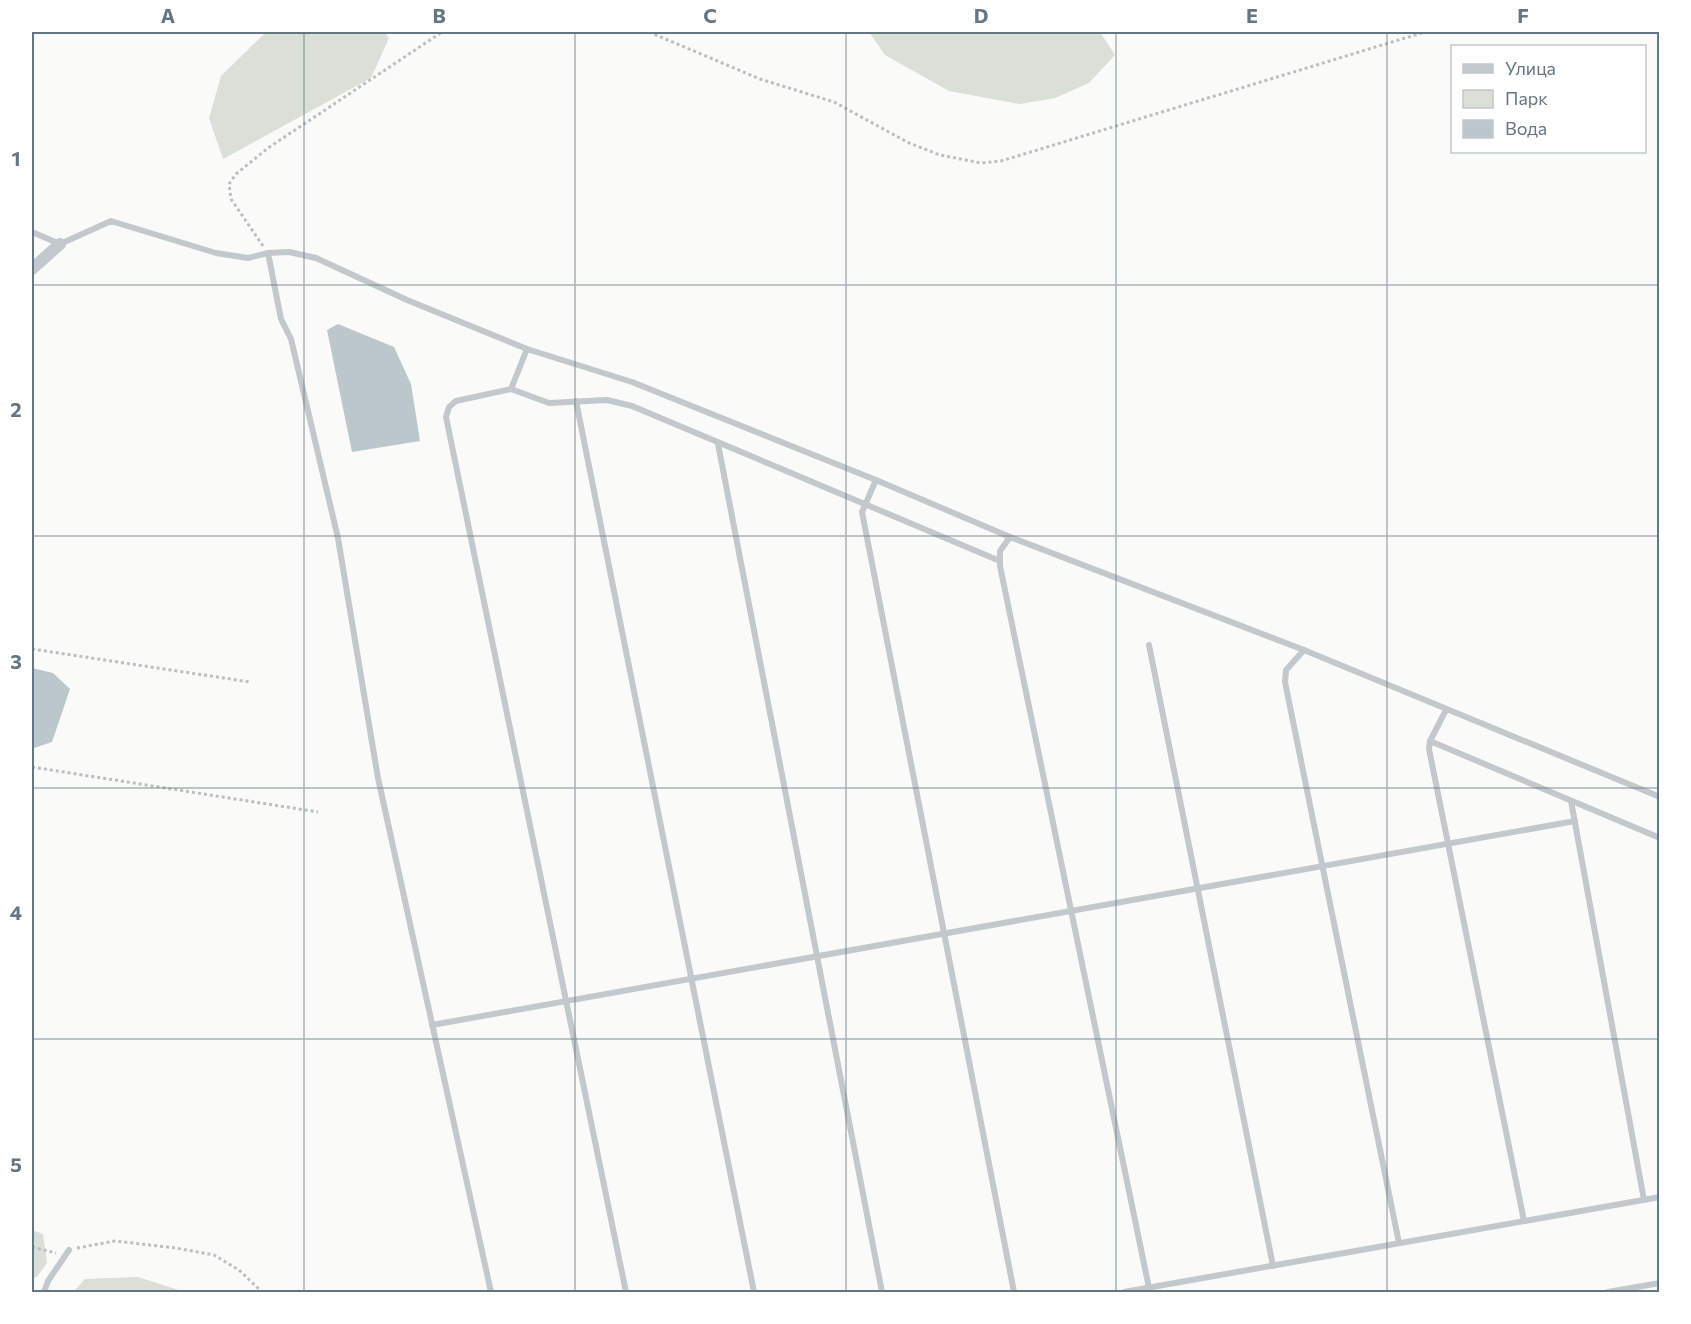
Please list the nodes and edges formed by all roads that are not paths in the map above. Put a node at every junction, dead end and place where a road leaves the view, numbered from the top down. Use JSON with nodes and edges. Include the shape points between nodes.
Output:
{"nodes":[{"id":1,"x":32,"y":232,"type":"edge"},
{"id":2,"x":60,"y":244,"type":"junction"},
{"id":3,"x":268,"y":253,"type":"junction"},
{"id":4,"x":32,"y":269,"type":"edge"},
{"id":5,"x":527,"y":348,"type":"junction"},
{"id":6,"x":511,"y":389,"type":"junction"},
{"id":7,"x":576,"y":401,"type":"junction"},
{"id":8,"x":718,"y":444,"type":"junction"},
{"id":9,"x":876,"y":480,"type":"junction"},
{"id":10,"x":865,"y":504,"type":"junction"},
{"id":11,"x":1010,"y":537,"type":"junction"},
{"id":12,"x":1000,"y":561,"type":"junction"},
{"id":13,"x":1149,"y":645,"type":"dead end"},
{"id":14,"x":1304,"y":650,"type":"junction"},
{"id":15,"x":1446,"y":710,"type":"junction"},
{"id":16,"x":1430,"y":741,"type":"junction"},
{"id":17,"x":1659,"y":797,"type":"edge"},
{"id":18,"x":1571,"y":801,"type":"junction"},
{"id":19,"x":1575,"y":820,"type":"junction"},
{"id":20,"x":1659,"y":838,"type":"edge"},
{"id":21,"x":1448,"y":843,"type":"junction"},
{"id":22,"x":1322,"y":866,"type":"junction"},
{"id":23,"x":1198,"y":888,"type":"junction"},
{"id":24,"x":1071,"y":911,"type":"junction"},
{"id":25,"x":944,"y":933,"type":"junction"},
{"id":26,"x":817,"y":956,"type":"junction"},
{"id":27,"x":691,"y":979,"type":"junction"},
{"id":28,"x":567,"y":1001,"type":"junction"},
{"id":29,"x":432,"y":1025,"type":"junction"},
{"id":30,"x":1659,"y":1197,"type":"edge"},
{"id":31,"x":1644,"y":1200,"type":"junction"},
{"id":32,"x":1524,"y":1221,"type":"junction"},
{"id":33,"x":1399,"y":1244,"type":"junction"},
{"id":34,"x":69,"y":1250,"type":"road end"},
{"id":35,"x":1273,"y":1266,"type":"junction"},
{"id":36,"x":1659,"y":1283,"type":"edge"},
{"id":37,"x":1149,"y":1288,"type":"junction"},
{"id":38,"x":44,"y":1293,"type":"edge"},
{"id":39,"x":491,"y":1293,"type":"edge"},
{"id":40,"x":626,"y":1293,"type":"edge"},
{"id":41,"x":754,"y":1293,"type":"edge"},
{"id":42,"x":882,"y":1293,"type":"edge"},
{"id":43,"x":1014,"y":1293,"type":"edge"},
{"id":44,"x":1124,"y":1293,"type":"edge"},
{"id":45,"x":1608,"y":1293,"type":"edge"}],
"edges":[{"from":1,"to":2,"type":"lane"},
{"from":2,"to":3,"type":"lane","via":[[111,220],[216,253],[248,258]]},
{"from":2,"to":4,"type":"street"},
{"from":3,"to":5,"type":"lane","via":[[289,252],[316,258],[406,300]]},
{"from":3,"to":29,"type":"lane","via":[[281,319],[291,339],[339,538],[378,778]]},
{"from":5,"to":6,"type":"lane"},
{"from":5,"to":9,"type":"lane","via":[[632,382]]},
{"from":6,"to":7,"type":"lane","via":[[549,403]]},
{"from":6,"to":28,"type":"lane","via":[[456,400],[447,417]]},
{"from":7,"to":8,"type":"lane","via":[[607,400],[632,406]]},
{"from":7,"to":27,"type":"lane"},
{"from":8,"to":10,"type":"lane"},
{"from":8,"to":26,"type":"lane"},
{"from":9,"to":10,"type":"lane"},
{"from":9,"to":11,"type":"lane"},
{"from":10,"to":12,"type":"lane"},
{"from":10,"to":25,"type":"lane","via":[[862,512]]},
{"from":11,"to":12,"type":"lane","via":[[1000,551]]},
{"from":11,"to":14,"type":"lane"},
{"from":12,"to":24,"type":"lane"},
{"from":13,"to":23,"type":"lane"},
{"from":14,"to":15,"type":"lane"},
{"from":14,"to":22,"type":"lane","via":[[1286,670],[1285,682]]},
{"from":15,"to":16,"type":"lane"},
{"from":15,"to":17,"type":"lane"},
{"from":16,"to":18,"type":"lane"},
{"from":16,"to":21,"type":"lane"},
{"from":18,"to":19,"type":"lane"},
{"from":18,"to":20,"type":"lane"},
{"from":19,"to":21,"type":"lane"},
{"from":19,"to":31,"type":"lane"},
{"from":21,"to":22,"type":"lane"},
{"from":21,"to":32,"type":"lane"},
{"from":22,"to":23,"type":"lane"},
{"from":22,"to":33,"type":"lane"},
{"from":23,"to":24,"type":"lane"},
{"from":23,"to":35,"type":"lane"},
{"from":24,"to":25,"type":"lane"},
{"from":24,"to":37,"type":"lane"},
{"from":25,"to":26,"type":"lane"},
{"from":25,"to":43,"type":"lane"},
{"from":26,"to":27,"type":"lane"},
{"from":26,"to":42,"type":"lane"},
{"from":27,"to":28,"type":"lane"},
{"from":27,"to":41,"type":"lane"},
{"from":28,"to":29,"type":"lane"},
{"from":28,"to":40,"type":"lane"},
{"from":29,"to":39,"type":"lane"},
{"from":30,"to":31,"type":"lane"},
{"from":31,"to":32,"type":"lane"},
{"from":32,"to":33,"type":"lane"},
{"from":33,"to":35,"type":"lane"},
{"from":34,"to":38,"type":"lane"},
{"from":35,"to":37,"type":"lane"},
{"from":36,"to":45,"type":"lane"},
{"from":37,"to":44,"type":"lane"}]}
